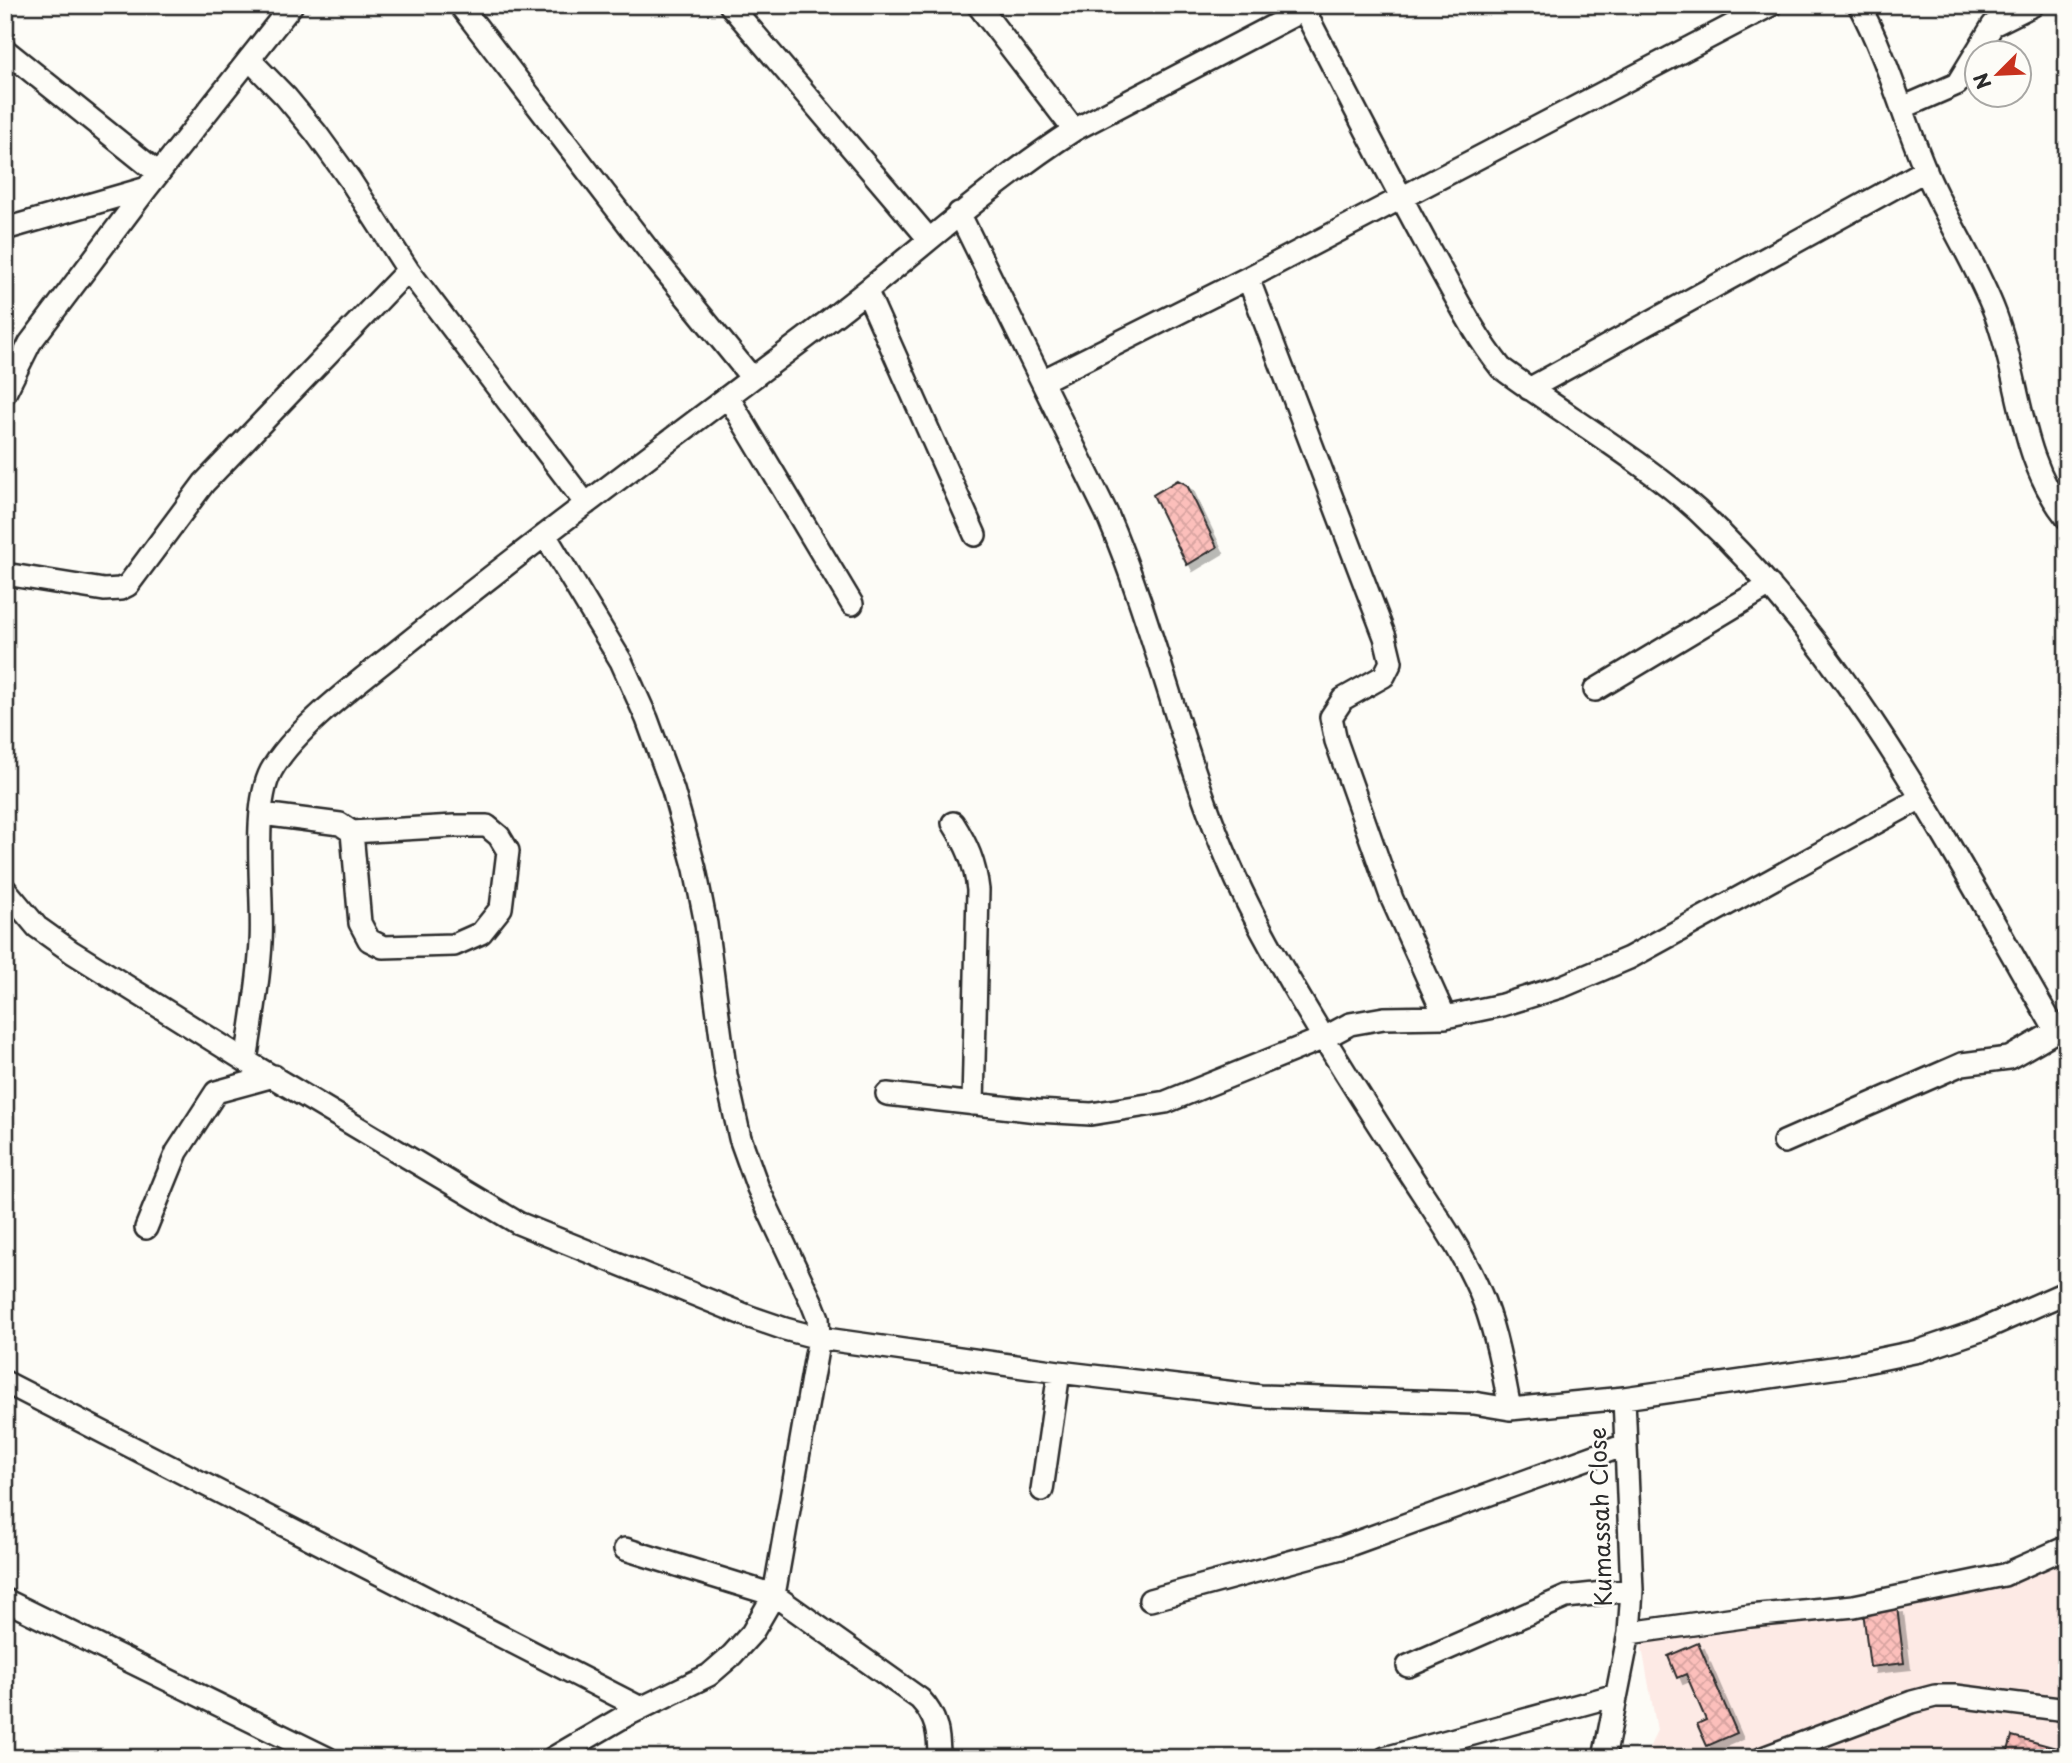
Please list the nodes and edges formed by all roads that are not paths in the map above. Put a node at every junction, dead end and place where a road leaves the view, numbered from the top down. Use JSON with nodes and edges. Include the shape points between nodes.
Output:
{"nodes":[{"id":1,"x":292,"y":5,"type":"edge"},
{"id":2,"x":460,"y":5,"type":"edge"},
{"id":3,"x":730,"y":5,"type":"edge"},
{"id":4,"x":978,"y":5,"type":"edge"},
{"id":5,"x":1771,"y":5,"type":"edge"},
{"id":6,"x":1859,"y":5,"type":"edge"},
{"id":7,"x":2032,"y":5,"type":"edge"},
{"id":8,"x":1309,"y":8,"type":"edge"},
{"id":9,"x":1274,"y":14,"type":"edge"},
{"id":10,"x":5,"y":50,"type":"edge"},
{"id":11,"x":248,"y":58,"type":"junction"},
{"id":12,"x":1902,"y":108,"type":"junction"},
{"id":13,"x":1074,"y":130,"type":"junction"},
{"id":14,"x":1926,"y":170,"type":"junction"},
{"id":15,"x":153,"y":180,"type":"junction"},
{"id":16,"x":1402,"y":199,"type":"junction"},
{"id":17,"x":959,"y":213,"type":"junction"},
{"id":18,"x":5,"y":229,"type":"edge"},
{"id":19,"x":929,"y":239,"type":"junction"},
{"id":20,"x":408,"y":270,"type":"junction"},
{"id":21,"x":1248,"y":278,"type":"junction"},
{"id":22,"x":867,"y":292,"type":"junction"},
{"id":23,"x":752,"y":378,"type":"junction"},
{"id":24,"x":1042,"y":381,"type":"junction"},
{"id":25,"x":1529,"y":389,"type":"junction"},
{"id":26,"x":5,"y":393,"type":"edge"},
{"id":27,"x":728,"y":397,"type":"junction"},
{"id":28,"x":586,"y":504,"type":"junction"},
{"id":29,"x":2067,"y":518,"type":"edge"},
{"id":30,"x":545,"y":535,"type":"junction"},
{"id":31,"x":975,"y":535,"type":"dead end"},
{"id":32,"x":5,"y":575,"type":"edge"},
{"id":33,"x":1770,"y":585,"type":"junction"},
{"id":34,"x":852,"y":604,"type":"dead end"},
{"id":35,"x":1595,"y":690,"type":"dead end"},
{"id":36,"x":1921,"y":798,"type":"junction"},
{"id":37,"x":262,"y":814,"type":"junction"},
{"id":38,"x":953,"y":823,"type":"dead end"},
{"id":39,"x":352,"y":832,"type":"junction"},
{"id":40,"x":6,"y":895,"type":"edge"},
{"id":41,"x":1445,"y":1017,"type":"junction"},
{"id":42,"x":2061,"y":1027,"type":"edge"},
{"id":43,"x":1324,"y":1038,"type":"junction"},
{"id":44,"x":246,"y":1061,"type":"junction"},
{"id":45,"x":274,"y":1076,"type":"junction"},
{"id":46,"x":887,"y":1094,"type":"dead end"},
{"id":47,"x":973,"y":1104,"type":"junction"},
{"id":48,"x":1784,"y":1142,"type":"dead end"},
{"id":49,"x":146,"y":1228,"type":"dead end"},
{"id":50,"x":2067,"y":1292,"type":"edge"},
{"id":51,"x":820,"y":1338,"type":"junction"},
{"id":52,"x":1059,"y":1372,"type":"junction"},
{"id":53,"x":5,"y":1382,"type":"edge"},
{"id":54,"x":1624,"y":1398,"type":"junction"},
{"id":55,"x":1510,"y":1409,"type":"junction"},
{"id":56,"x":1625,"y":1446,"type":"junction"},
{"id":57,"x":1042,"y":1490,"type":"dead end"},
{"id":58,"x":2067,"y":1547,"type":"edge"},
{"id":59,"x":625,"y":1549,"type":"dead end"},
{"id":60,"x":1632,"y":1590,"type":"junction"},
{"id":61,"x":774,"y":1595,"type":"junction"},
{"id":62,"x":5,"y":1600,"type":"edge"},
{"id":63,"x":1150,"y":1600,"type":"dead end"},
{"id":64,"x":1629,"y":1633,"type":"junction"},
{"id":65,"x":1408,"y":1666,"type":"dead end"},
{"id":66,"x":1616,"y":1695,"type":"junction"},
{"id":67,"x":641,"y":1708,"type":"junction"},
{"id":68,"x":2067,"y":1710,"type":"edge"},
{"id":69,"x":584,"y":1750,"type":"edge"},
{"id":70,"x":327,"y":1758,"type":"edge"},
{"id":71,"x":553,"y":1758,"type":"edge"},
{"id":72,"x":939,"y":1758,"type":"edge"},
{"id":73,"x":1385,"y":1758,"type":"edge"},
{"id":74,"x":1604,"y":1758,"type":"edge"},
{"id":75,"x":1763,"y":1758,"type":"edge"}],
"edges":[{"from":1,"to":11,"type":"street"},
{"from":2,"to":23,"type":"street"},
{"from":3,"to":19,"type":"street"},
{"from":4,"to":13,"type":"street"},
{"from":5,"to":16,"type":"street"},
{"from":6,"to":12,"type":"street"},
{"from":7,"to":12,"type":"street","via":[[1993,25],[1956,84]]},
{"from":8,"to":9,"type":"street"},
{"from":8,"to":16,"type":"street"},
{"from":9,"to":13,"type":"street"},
{"from":10,"to":15,"type":"street"},
{"from":11,"to":15,"type":"street"},
{"from":11,"to":20,"type":"street","via":[[316,133]]},
{"from":12,"to":14,"type":"street"},
{"from":13,"to":17,"type":"street"},
{"from":14,"to":25,"type":"street"},
{"from":14,"to":29,"type":"street","via":[[1995,313],[2034,460]]},
{"from":15,"to":18,"type":"street"},
{"from":15,"to":26,"type":"street","via":[[30,343]]},
{"from":16,"to":21,"type":"street"},
{"from":16,"to":25,"type":"street","via":[[1489,353]]},
{"from":17,"to":19,"type":"street"},
{"from":17,"to":24,"type":"street"},
{"from":19,"to":22,"type":"street"},
{"from":20,"to":28,"type":"street"},
{"from":20,"to":32,"type":"street","via":[[204,483],[128,585],[104,590]]},
{"from":21,"to":24,"type":"street"},
{"from":21,"to":41,"type":"street","via":[[1385,637],[1391,662],[1384,676],[1343,699],[1331,717],[1392,899]]},
{"from":22,"to":23,"type":"street"},
{"from":22,"to":31,"type":"street"},
{"from":23,"to":27,"type":"street"},
{"from":24,"to":43,"type":"street","via":[[1128,562],[1220,845],[1254,916]]},
{"from":25,"to":33,"type":"street","via":[[1645,468],[1697,511]]},
{"from":27,"to":28,"type":"street"},
{"from":27,"to":34,"type":"street"},
{"from":28,"to":30,"type":"street"},
{"from":30,"to":37,"type":"street","via":[[312,723],[270,773]]},
{"from":30,"to":51,"type":"street","via":[[621,661],[673,790],[706,924],[726,1075],[740,1138],[812,1303]]},
{"from":33,"to":35,"type":"street"},
{"from":33,"to":36,"type":"street","via":[[1861,707]]},
{"from":36,"to":41,"type":"street","via":[[1629,958],[1563,986]]},
{"from":36,"to":42,"type":"street"},
{"from":37,"to":39,"type":"street","via":[[341,824]]},
{"from":37,"to":44,"type":"street","via":[[261,943]]},
{"from":38,"to":47,"type":"street","via":[[968,847],[978,890]]},
{"from":39,"to":39,"type":"street","via":[[360,923],[376,944],[454,945],[481,933],[501,908],[508,851],[487,826]]},
{"from":40,"to":44,"type":"street","via":[[37,927],[72,952]]},
{"from":41,"to":43,"type":"street","via":[[1362,1020]]},
{"from":42,"to":48,"type":"street","via":[[2009,1058],[1962,1064]]},
{"from":43,"to":47,"type":"street","via":[[1166,1102],[1091,1114]]},
{"from":43,"to":55,"type":"street","via":[[1460,1252],[1497,1339]]},
{"from":44,"to":45,"type":"street"},
{"from":45,"to":49,"type":"street","via":[[216,1092],[177,1152]]},
{"from":45,"to":51,"type":"street","via":[[518,1223],[750,1317]]},
{"from":46,"to":47,"type":"street"},
{"from":50,"to":54,"type":"street","via":[[1919,1351]]},
{"from":51,"to":52,"type":"street"},
{"from":51,"to":61,"type":"street"},
{"from":52,"to":55,"type":"street","via":[[1260,1395],[1474,1403]]},
{"from":52,"to":57,"type":"street"},
{"from":53,"to":67,"type":"street"},
{"from":54,"to":55,"type":"street"},
{"from":54,"to":56,"type":"street","name":"Kumassah Close"},
{"from":56,"to":60,"type":"street","name":"Kumassah Close"},
{"from":56,"to":63,"type":"street","via":[[1342,1548]]},
{"from":58,"to":64,"type":"street","via":[[2004,1575],[1854,1606]]},
{"from":59,"to":61,"type":"street"},
{"from":60,"to":64,"type":"street","name":"Kumassah Close"},
{"from":60,"to":65,"type":"street","via":[[1566,1597]]},
{"from":61,"to":67,"type":"street","via":[[752,1633],[709,1675]]},
{"from":61,"to":72,"type":"street","via":[[920,1699],[936,1722]]},
{"from":62,"to":70,"type":"street"},
{"from":64,"to":66,"type":"street","name":"Kumassah Close"},
{"from":66,"to":73,"type":"street"},
{"from":66,"to":74,"type":"street","name":"Kumassah Close"},
{"from":67,"to":69,"type":"street"},
{"from":68,"to":75,"type":"street","via":[[1935,1696]]},
{"from":69,"to":71,"type":"street"}]}
